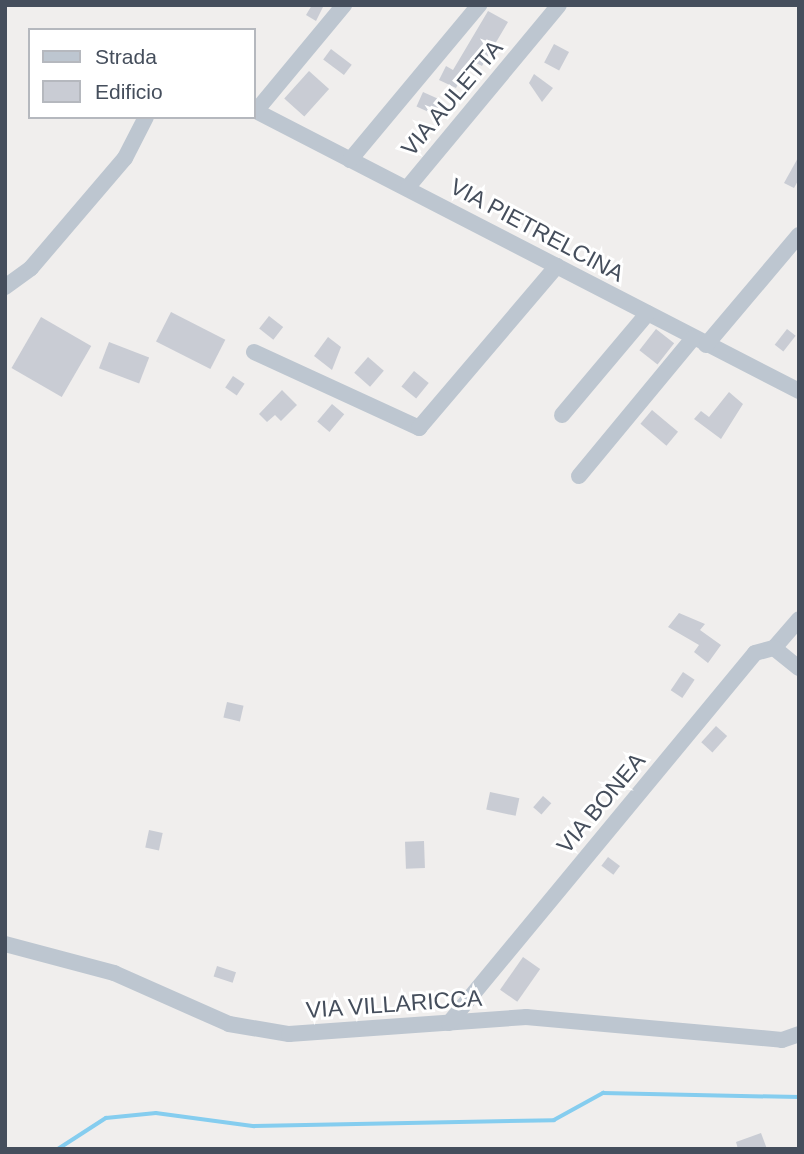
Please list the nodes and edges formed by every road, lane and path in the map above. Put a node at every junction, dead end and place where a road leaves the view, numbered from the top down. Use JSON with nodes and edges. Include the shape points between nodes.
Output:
{"nodes":[{"id":1,"x":344,"y":5,"type":"edge"},
{"id":2,"x":479,"y":5,"type":"edge"},
{"id":3,"x":559,"y":5,"type":"edge"},
{"id":4,"x":256,"y":109,"type":"edge"},
{"id":5,"x":256,"y":111,"type":"edge"},
{"id":6,"x":145,"y":119,"type":"edge"},
{"id":7,"x":350,"y":160,"type":"junction"},
{"id":8,"x":408,"y":187,"type":"junction"},
{"id":9,"x":799,"y":235,"type":"edge"},
{"id":10,"x":557,"y":266,"type":"junction"},
{"id":11,"x":5,"y":287,"type":"edge"},
{"id":12,"x":648,"y":313,"type":"junction"},
{"id":13,"x":700,"y":342,"type":"junction"},
{"id":14,"x":254,"y":352,"type":"dead end"},
{"id":15,"x":799,"y":391,"type":"edge"},
{"id":16,"x":562,"y":415,"type":"dead end"},
{"id":17,"x":579,"y":476,"type":"dead end"},
{"id":18,"x":799,"y":619,"type":"edge"},
{"id":19,"x":774,"y":648,"type":"junction"},
{"id":20,"x":799,"y":668,"type":"edge"},
{"id":21,"x":5,"y":944,"type":"edge"},
{"id":22,"x":449,"y":1023,"type":"junction"},
{"id":23,"x":799,"y":1034,"type":"edge"}],
"edges":[{"from":1,"to":4,"type":"street"},
{"from":2,"to":7,"type":"street"},
{"from":3,"to":8,"type":"street","name":"VIA AULETTA"},
{"from":5,"to":7,"type":"street","name":"VIA PIETRELCINA"},
{"from":6,"to":11,"type":"street","via":[[118,167],[31,268]]},
{"from":7,"to":8,"type":"street","name":"VIA PIETRELCINA"},
{"from":8,"to":10,"type":"street","name":"VIA PIETRELCINA"},
{"from":9,"to":13,"type":"street"},
{"from":10,"to":12,"type":"street","name":"VIA PIETRELCINA"},
{"from":10,"to":14,"type":"street","via":[[419,428]]},
{"from":12,"to":13,"type":"street","name":"VIA PIETRELCINA"},
{"from":12,"to":16,"type":"street"},
{"from":13,"to":15,"type":"street","name":"VIA PIETRELCINA"},
{"from":13,"to":17,"type":"street"},
{"from":18,"to":19,"type":"street","name":"VIA BONEA"},
{"from":19,"to":20,"type":"street"},
{"from":19,"to":22,"type":"street","name":"VIA BONEA","via":[[755,653]]},
{"from":21,"to":22,"type":"street","name":"VIA VILLARICCA","via":[[114,973],[241,1027],[320,1035]]},
{"from":22,"to":23,"type":"street","name":"VIA VILLARICCA","via":[[535,1017],[782,1040]]}]}
